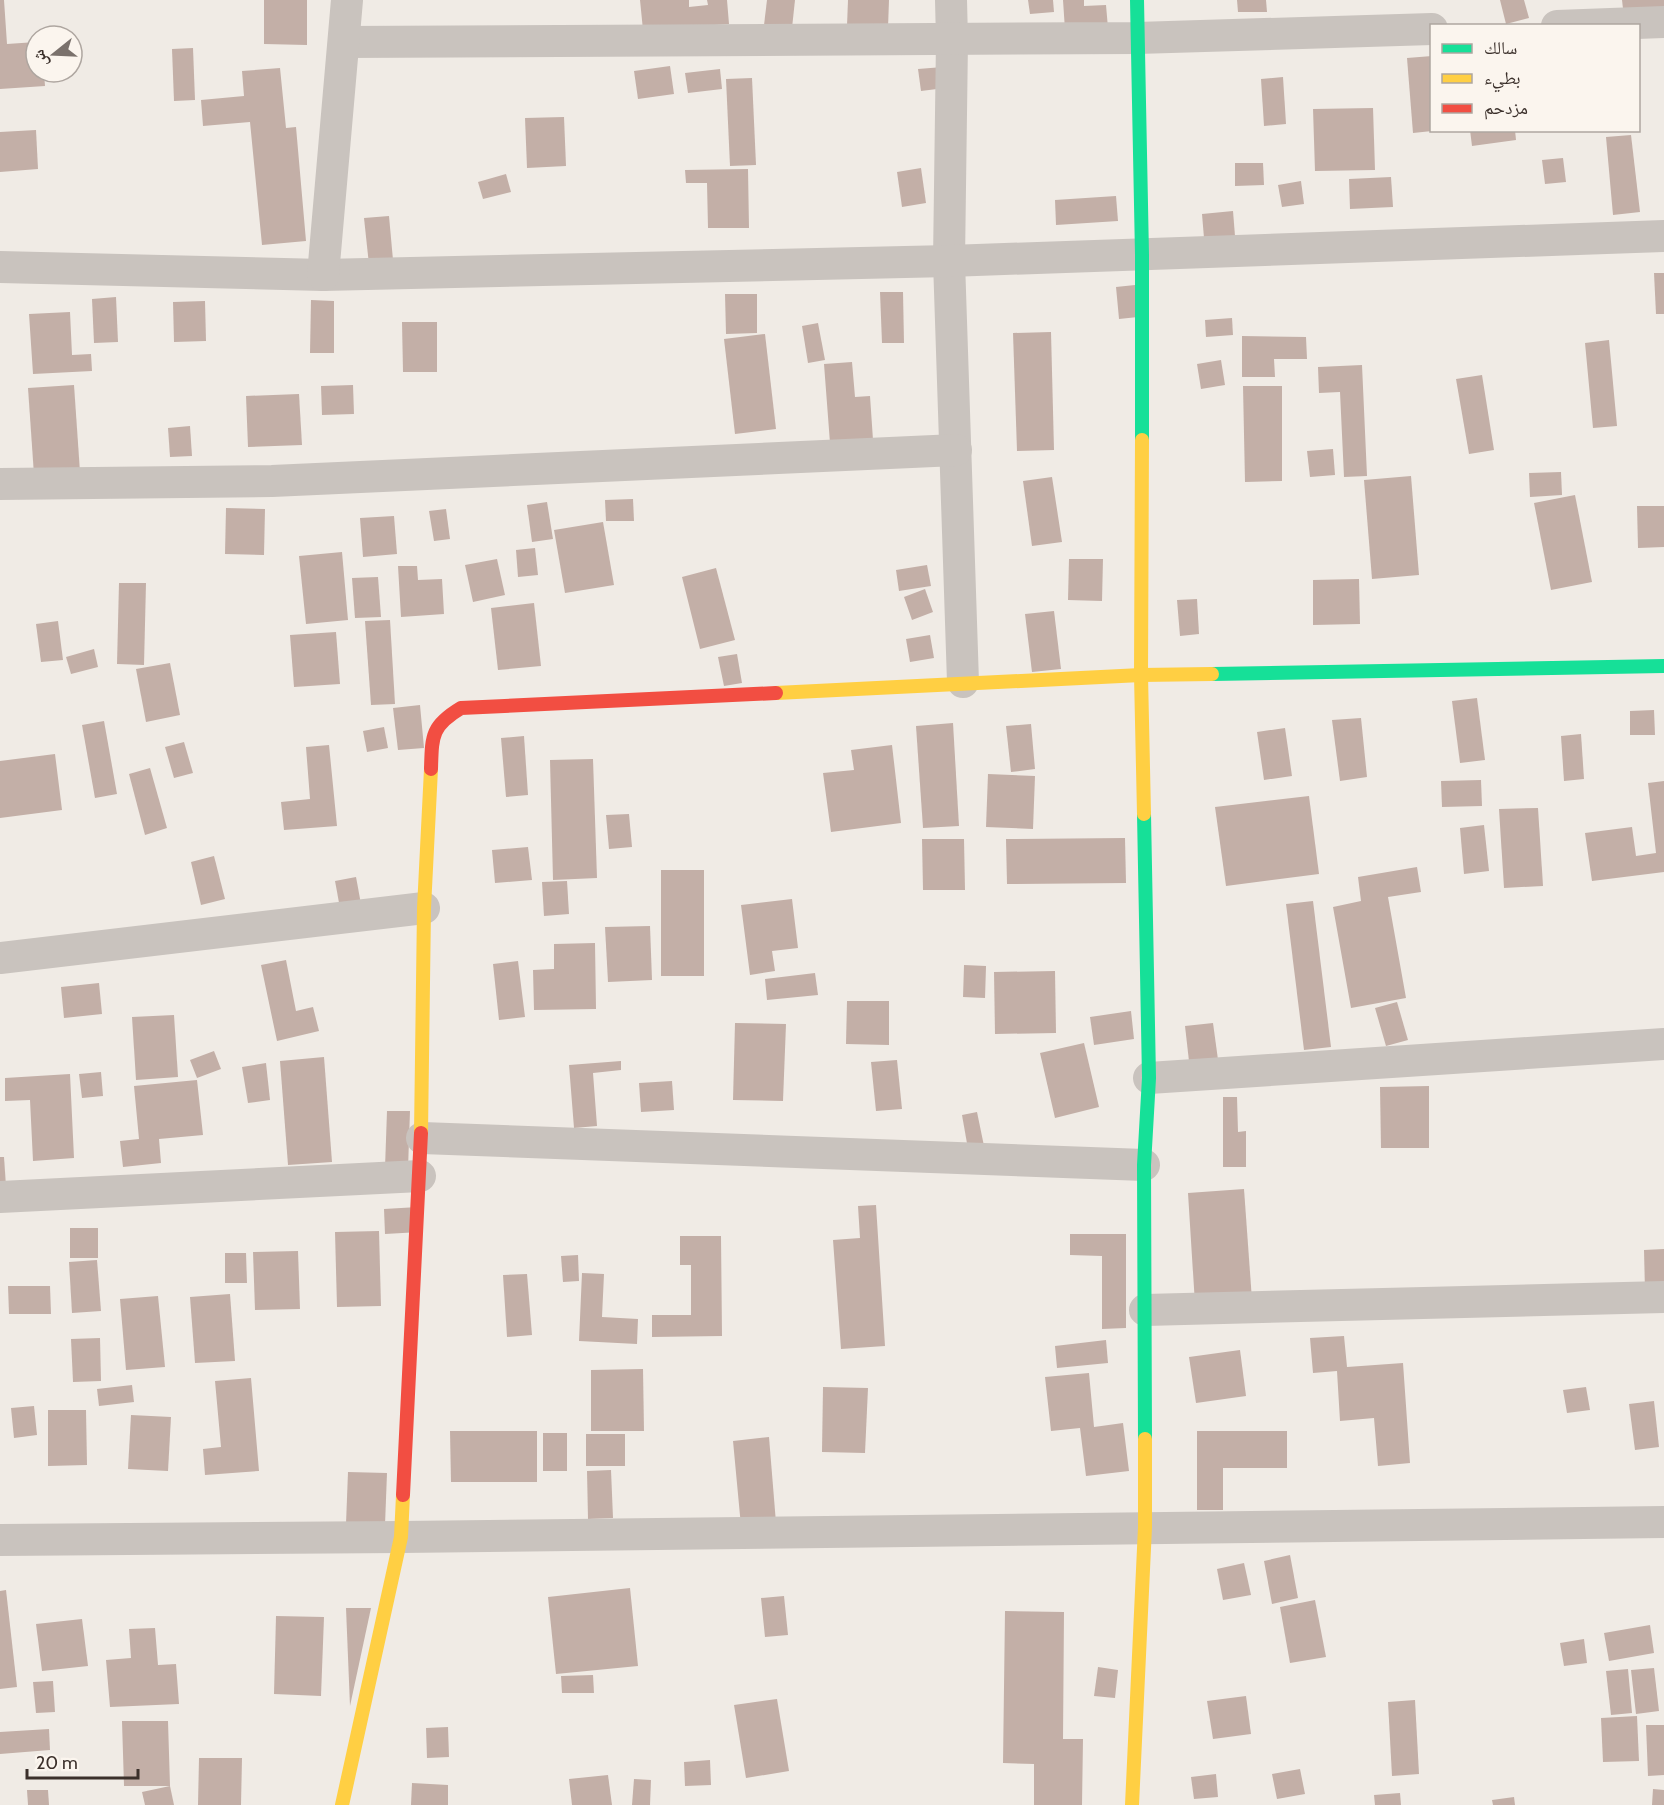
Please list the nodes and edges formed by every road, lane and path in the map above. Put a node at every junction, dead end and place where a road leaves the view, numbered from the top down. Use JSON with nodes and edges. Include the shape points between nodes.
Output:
{"nodes":[{"id":1,"x":347,"y":0,"type":"edge"},
{"id":2,"x":951,"y":0,"type":"edge"},
{"id":3,"x":1137,"y":0,"type":"edge"},
{"id":4,"x":1550,"y":0,"type":"edge"},
{"id":5,"x":1664,"y":22,"type":"edge"},
{"id":6,"x":1550,"y":24,"type":"edge"},
{"id":7,"x":1610,"y":24,"type":"edge"},
{"id":8,"x":1430,"y":29,"type":"edge"},
{"id":9,"x":1137,"y":38,"type":"junction"},
{"id":10,"x":952,"y":40,"type":"junction"},
{"id":11,"x":344,"y":42,"type":"junction"},
{"id":12,"x":1664,"y":236,"type":"edge"},
{"id":13,"x":1142,"y":255,"type":"junction"},
{"id":14,"x":949,"y":261,"type":"junction"},
{"id":15,"x":0,"y":267,"type":"edge"},
{"id":16,"x":323,"y":275,"type":"junction"},
{"id":17,"x":956,"y":450,"type":"junction"},
{"id":18,"x":0,"y":484,"type":"edge"},
{"id":19,"x":1664,"y":666,"type":"edge"},
{"id":20,"x":1141,"y":675,"type":"junction"},
{"id":21,"x":963,"y":682,"type":"junction"},
{"id":22,"x":423,"y":908,"type":"junction"},
{"id":23,"x":0,"y":958,"type":"edge"},
{"id":24,"x":1664,"y":1044,"type":"edge"},
{"id":25,"x":1149,"y":1078,"type":"junction"},
{"id":26,"x":422,"y":1138,"type":"junction"},
{"id":27,"x":1144,"y":1165,"type":"junction"},
{"id":28,"x":420,"y":1176,"type":"junction"},
{"id":29,"x":0,"y":1197,"type":"edge"},
{"id":30,"x":1664,"y":1297,"type":"edge"},
{"id":31,"x":1145,"y":1310,"type":"junction"},
{"id":32,"x":1664,"y":1522,"type":"edge"},
{"id":33,"x":1145,"y":1527,"type":"junction"},
{"id":34,"x":401,"y":1537,"type":"junction"},
{"id":35,"x":0,"y":1539,"type":"edge"},
{"id":36,"x":342,"y":1805,"type":"edge"},
{"id":37,"x":1132,"y":1805,"type":"edge"}],
"edges":[{"from":1,"to":11,"type":"street"},
{"from":2,"to":10,"type":"street"},
{"from":3,"to":9,"type":"street"},
{"from":4,"to":6,"type":"street"},
{"from":5,"to":7,"type":"street"},
{"from":8,"to":9,"type":"street"},
{"from":9,"to":10,"type":"street"},
{"from":9,"to":13,"type":"street"},
{"from":10,"to":11,"type":"street"},
{"from":10,"to":14,"type":"street"},
{"from":11,"to":16,"type":"street"},
{"from":12,"to":13,"type":"street"},
{"from":13,"to":14,"type":"street"},
{"from":13,"to":20,"type":"street"},
{"from":14,"to":16,"type":"street"},
{"from":14,"to":17,"type":"street"},
{"from":15,"to":16,"type":"street"},
{"from":17,"to":18,"type":"street","via":[[272,481]]},
{"from":17,"to":21,"type":"street"},
{"from":19,"to":20,"type":"street"},
{"from":20,"to":21,"type":"street"},
{"from":20,"to":25,"type":"street"},
{"from":21,"to":22,"type":"street","via":[[461,708],[443,719],[432,740]]},
{"from":22,"to":23,"type":"street"},
{"from":22,"to":26,"type":"street"},
{"from":24,"to":25,"type":"street"},
{"from":25,"to":27,"type":"street"},
{"from":26,"to":27,"type":"street"},
{"from":26,"to":28,"type":"street"},
{"from":27,"to":31,"type":"street"},
{"from":28,"to":29,"type":"street"},
{"from":28,"to":34,"type":"street"},
{"from":30,"to":31,"type":"street"},
{"from":31,"to":33,"type":"street"},
{"from":32,"to":33,"type":"street"},
{"from":33,"to":34,"type":"street"},
{"from":33,"to":37,"type":"street"},
{"from":34,"to":35,"type":"street"},
{"from":34,"to":36,"type":"street"}]}
